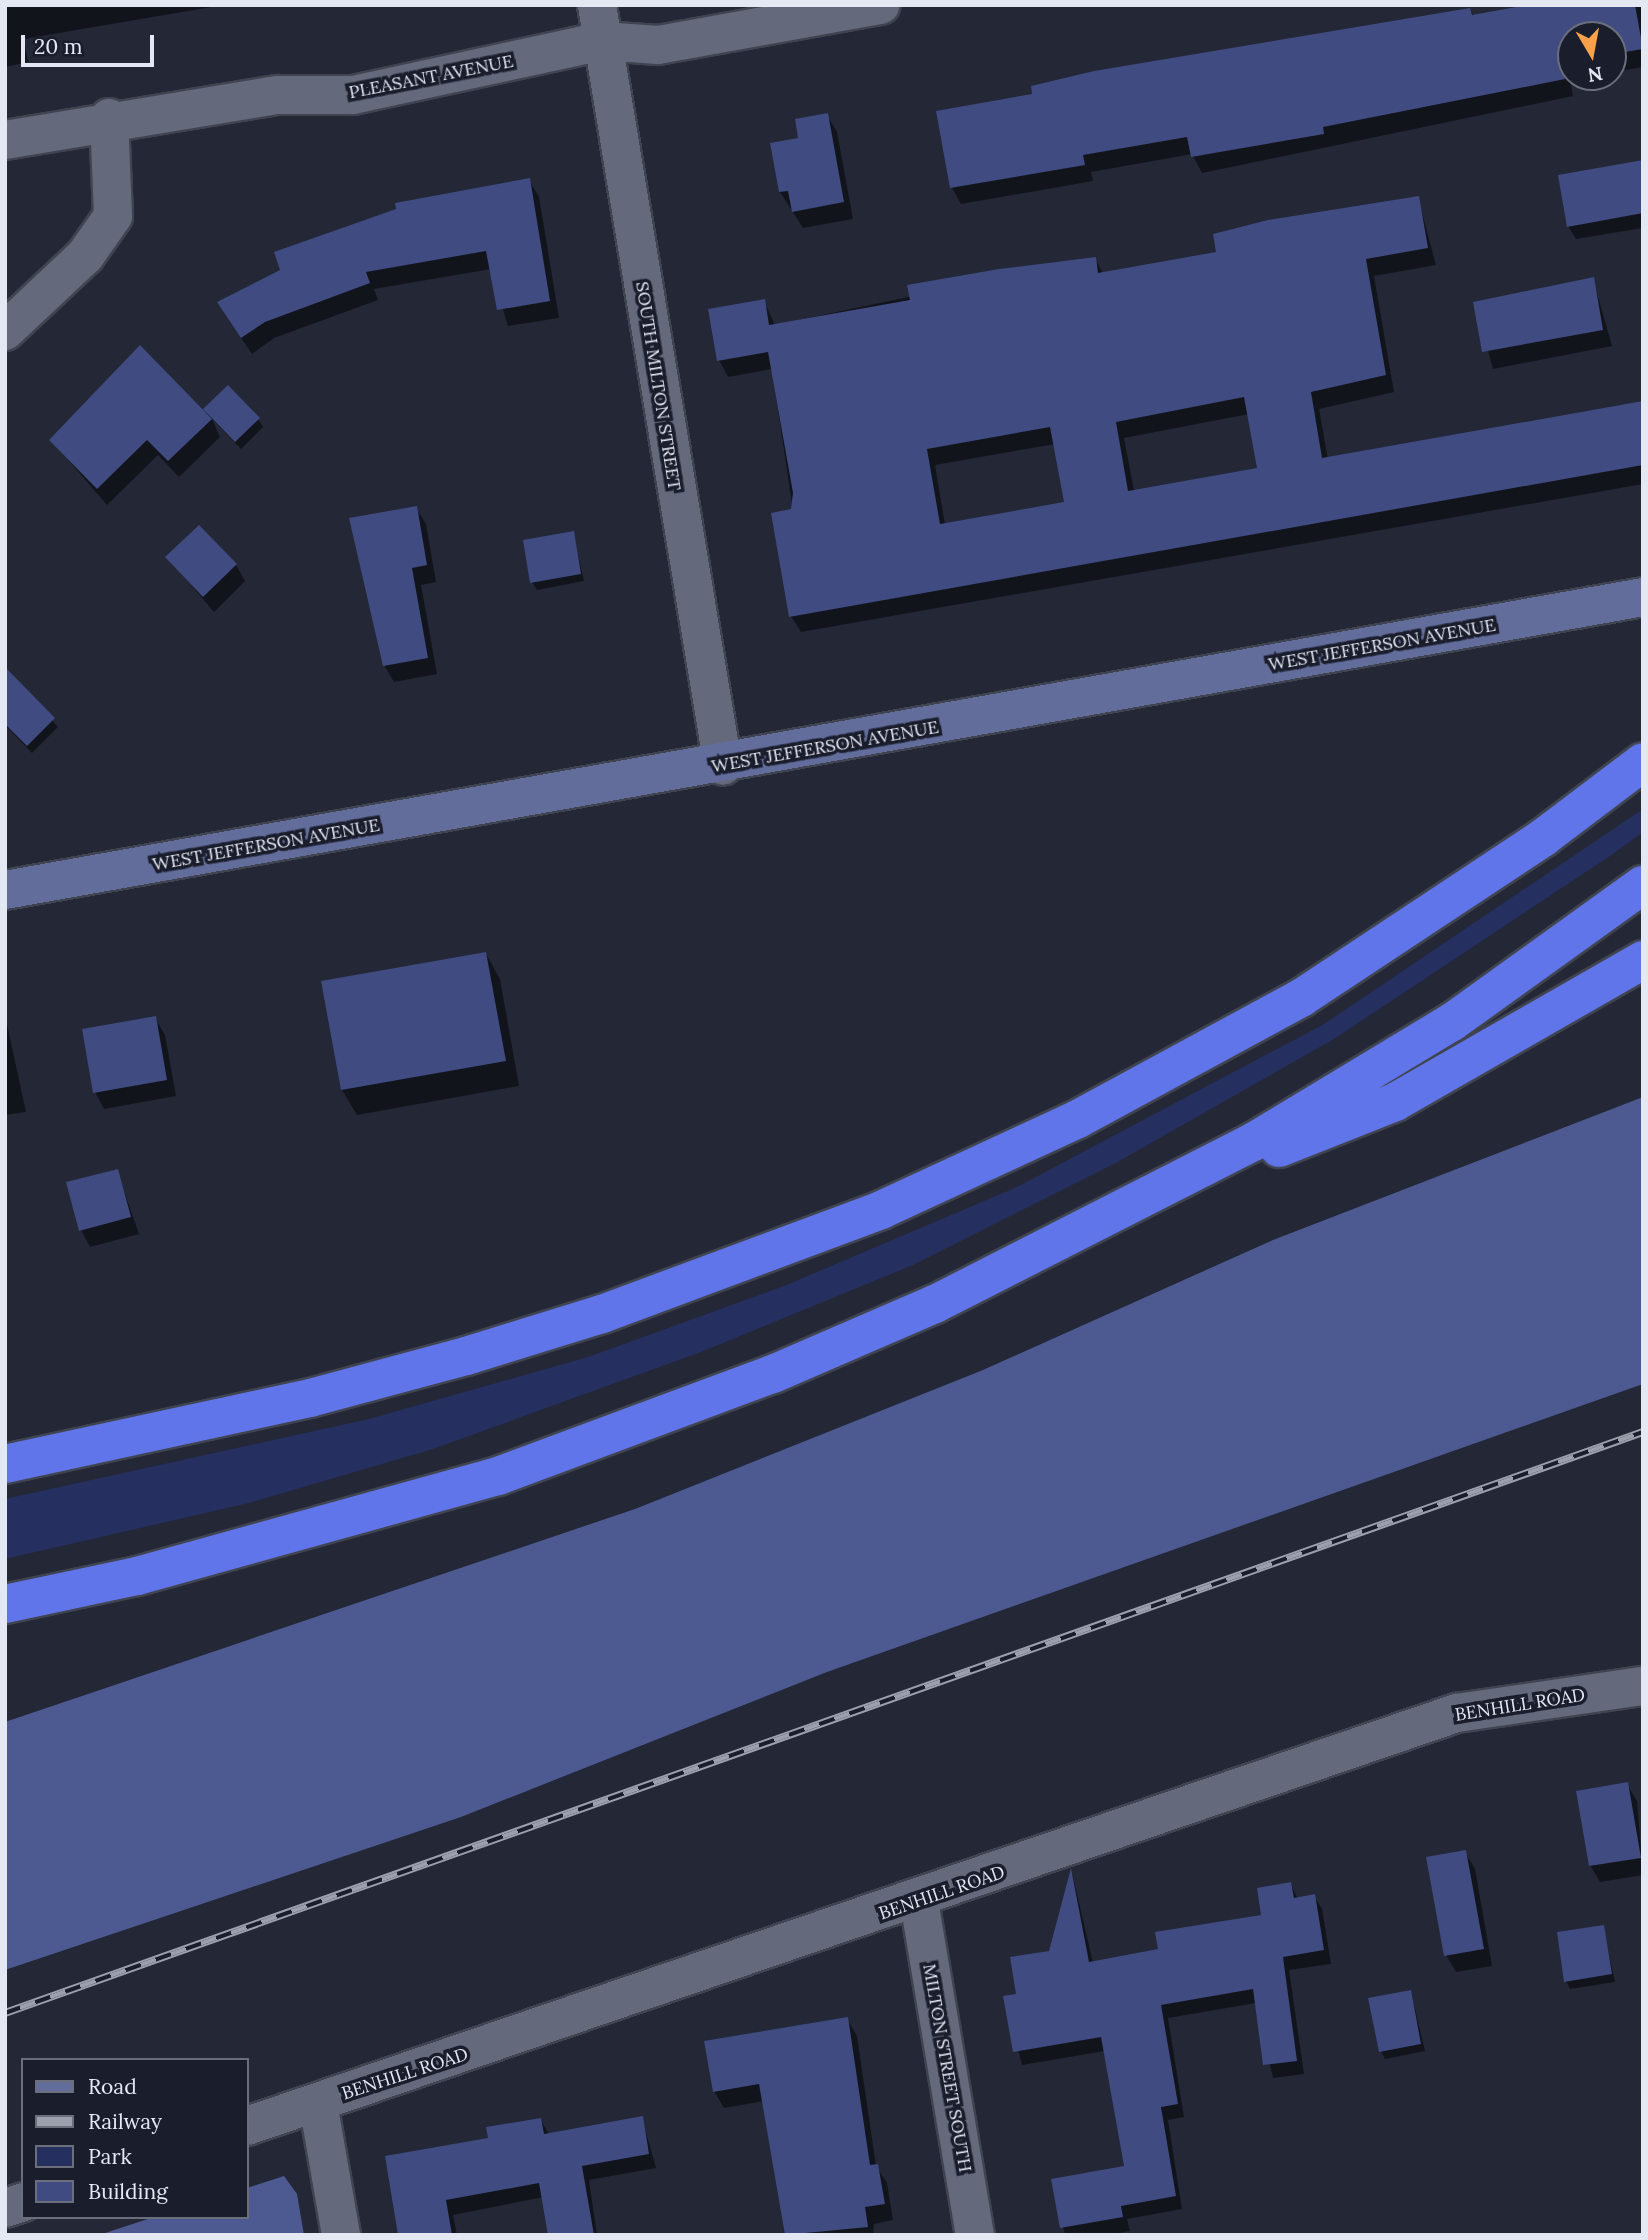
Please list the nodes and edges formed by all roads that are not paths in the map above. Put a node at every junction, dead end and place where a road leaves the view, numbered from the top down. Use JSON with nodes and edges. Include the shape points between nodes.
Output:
{"nodes":[{"id":1,"x":880,"y":5,"type":"edge"},
{"id":2,"x":600,"y":23,"type":"edge"},
{"id":3,"x":109,"y":118,"type":"junction"},
{"id":4,"x":5,"y":140,"type":"edge"},
{"id":5,"x":5,"y":331,"type":"edge"},
{"id":6,"x":1643,"y":597,"type":"edge"},
{"id":7,"x":1643,"y":762,"type":"edge"},
{"id":8,"x":723,"y":766,"type":"junction"},
{"id":9,"x":1643,"y":885,"type":"edge"},
{"id":10,"x":5,"y":890,"type":"edge"},
{"id":11,"x":1643,"y":960,"type":"edge"},
{"id":12,"x":1127,"y":1208,"type":"junction"},
{"id":13,"x":5,"y":1464,"type":"edge"},
{"id":14,"x":5,"y":1604,"type":"edge"},
{"id":15,"x":1643,"y":1686,"type":"edge"},
{"id":16,"x":919,"y":1901,"type":"junction"},
{"id":17,"x":318,"y":2103,"type":"junction"},
{"id":18,"x":248,"y":2126,"type":"edge"},
{"id":19,"x":341,"y":2235,"type":"edge"},
{"id":20,"x":975,"y":2235,"type":"edge"}],
"edges":[{"from":1,"to":2,"type":"street","name":"PLEASANT AVENUE","via":[[658,45]]},
{"from":2,"to":3,"type":"street","name":"PLEASANT AVENUE","via":[[353,95],[278,95]]},
{"from":2,"to":8,"type":"street","name":"SOUTH MILTON STREET"},
{"from":3,"to":4,"type":"street","name":"PLEASANT AVENUE"},
{"from":3,"to":5,"type":"street","via":[[113,216],[85,256]]},
{"from":6,"to":8,"type":"street","name":"WEST JEFFERSON AVENUE"},
{"from":7,"to":13,"type":"highway","via":[[1301,998],[1078,1119],[881,1210],[602,1314],[466,1356],[310,1398]]},
{"from":8,"to":10,"type":"street","name":"WEST JEFFERSON AVENUE"},
{"from":9,"to":12,"type":"highway","via":[[1452,1022],[1253,1142]]},
{"from":11,"to":12,"type":"highway","via":[[1395,1102]]},
{"from":12,"to":14,"type":"highway","via":[[935,1304],[773,1374],[511,1471],[137,1576]]},
{"from":15,"to":16,"type":"street","name":"BENHILL ROAD","via":[[1457,1713]]},
{"from":16,"to":17,"type":"street","name":"BENHILL ROAD"},
{"from":16,"to":20,"type":"street","name":"MILTON STREET SOUTH"},
{"from":17,"to":18,"type":"street","name":"BENHILL ROAD"},
{"from":17,"to":19,"type":"street"}]}
